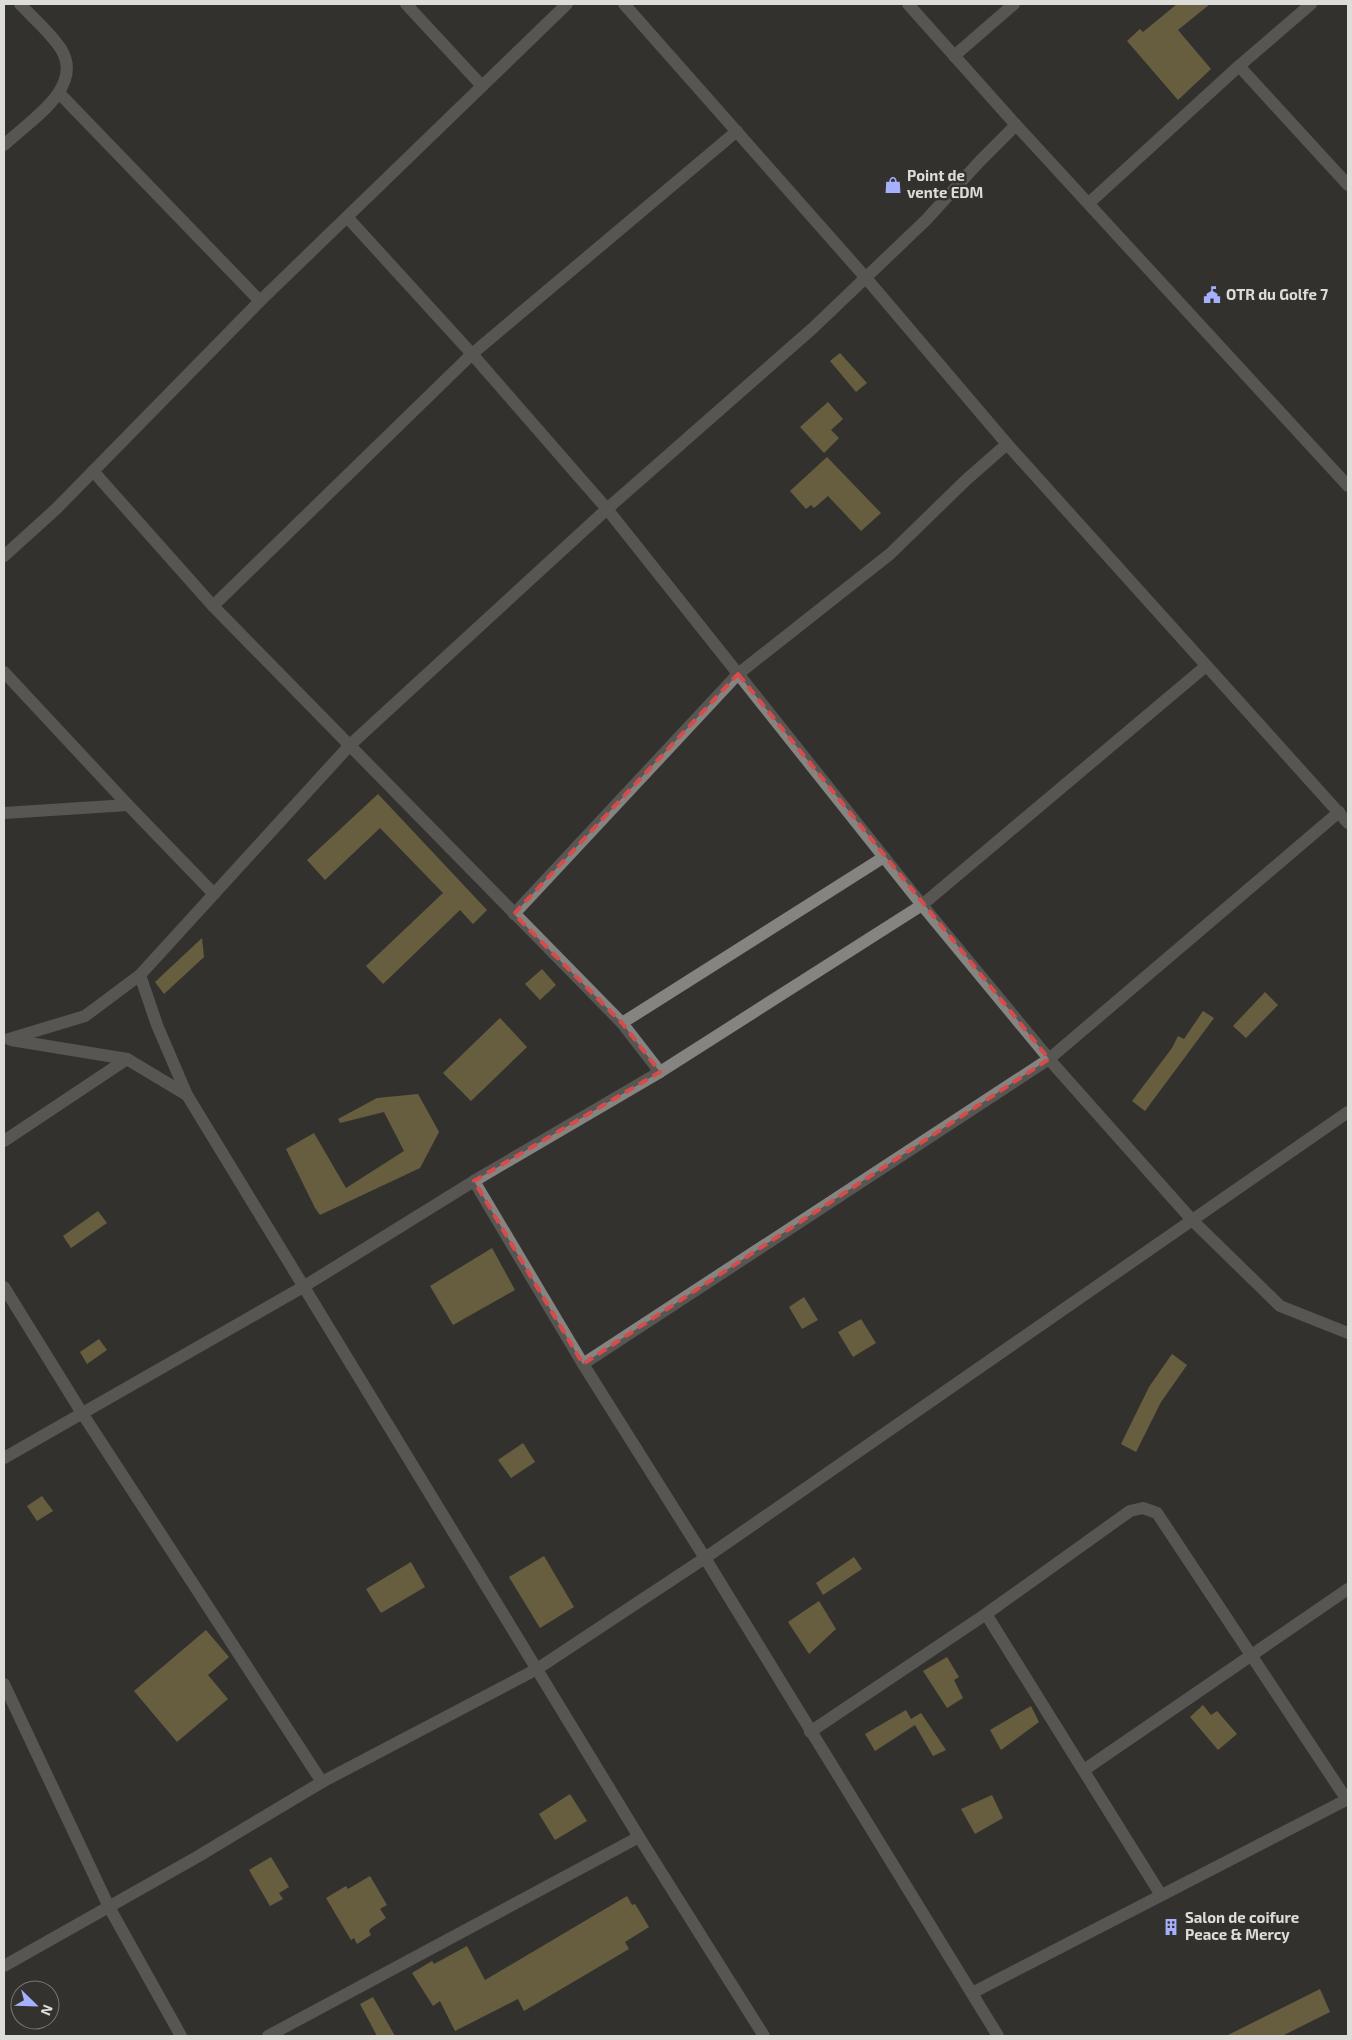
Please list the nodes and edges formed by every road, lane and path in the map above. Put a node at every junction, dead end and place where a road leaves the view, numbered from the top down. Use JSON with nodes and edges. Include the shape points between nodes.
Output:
{"nodes":[{"id":1,"x":20,"y":4,"type":"edge"},
{"id":2,"x":406,"y":4,"type":"edge"},
{"id":3,"x":567,"y":4,"type":"edge"},
{"id":4,"x":624,"y":4,"type":"edge"},
{"id":5,"x":908,"y":4,"type":"edge"},
{"id":6,"x":1014,"y":4,"type":"edge"},
{"id":7,"x":1311,"y":4,"type":"edge"},
{"id":8,"x":954,"y":56,"type":"junction"},
{"id":9,"x":1239,"y":66,"type":"junction"},
{"id":10,"x":482,"y":86,"type":"junction"},
{"id":11,"x":60,"y":94,"type":"junction"},
{"id":12,"x":1016,"y":125,"type":"junction"},
{"id":13,"x":737,"y":131,"type":"junction"},
{"id":14,"x":4,"y":145,"type":"edge"},
{"id":15,"x":1348,"y":185,"type":"edge"},
{"id":16,"x":1089,"y":203,"type":"junction"},
{"id":17,"x":347,"y":217,"type":"junction"},
{"id":18,"x":866,"y":278,"type":"junction"},
{"id":19,"x":260,"y":301,"type":"junction"},
{"id":20,"x":472,"y":354,"type":"junction"},
{"id":21,"x":1007,"y":444,"type":"junction"},
{"id":22,"x":93,"y":470,"type":"junction"},
{"id":23,"x":1348,"y":486,"type":"edge"},
{"id":24,"x":607,"y":510,"type":"junction"},
{"id":25,"x":4,"y":556,"type":"edge"},
{"id":26,"x":213,"y":606,"type":"junction"},
{"id":27,"x":1206,"y":666,"type":"junction"},
{"id":28,"x":4,"y":672,"type":"edge"},
{"id":29,"x":738,"y":674,"type":"junction"},
{"id":30,"x":350,"y":745,"type":"junction"},
{"id":31,"x":128,"y":805,"type":"junction"},
{"id":32,"x":1339,"y":812,"type":"junction"},
{"id":33,"x":4,"y":813,"type":"edge"},
{"id":34,"x":1348,"y":823,"type":"edge"},
{"id":35,"x":884,"y":857,"type":"junction"},
{"id":36,"x":214,"y":894,"type":"junction"},
{"id":37,"x":922,"y":906,"type":"junction"},
{"id":38,"x":514,"y":914,"type":"junction"},
{"id":39,"x":140,"y":975,"type":"junction"},
{"id":40,"x":622,"y":1023,"type":"junction"},
{"id":41,"x":6,"y":1040,"type":"edge"},
{"id":42,"x":127,"y":1059,"type":"junction"},
{"id":43,"x":1049,"y":1059,"type":"junction"},
{"id":44,"x":660,"y":1072,"type":"junction"},
{"id":45,"x":187,"y":1095,"type":"junction"},
{"id":46,"x":1348,"y":1112,"type":"edge"},
{"id":47,"x":4,"y":1141,"type":"edge"},
{"id":48,"x":474,"y":1181,"type":"junction"},
{"id":49,"x":1192,"y":1220,"type":"junction"},
{"id":50,"x":4,"y":1287,"type":"edge"},
{"id":51,"x":303,"y":1287,"type":"junction"},
{"id":52,"x":1348,"y":1333,"type":"edge"},
{"id":53,"x":583,"y":1364,"type":"junction"},
{"id":54,"x":82,"y":1413,"type":"junction"},
{"id":55,"x":4,"y":1458,"type":"edge"},
{"id":56,"x":706,"y":1558,"type":"junction"},
{"id":57,"x":1348,"y":1589,"type":"edge"},
{"id":58,"x":986,"y":1614,"type":"junction"},
{"id":59,"x":1252,"y":1656,"type":"junction"},
{"id":60,"x":537,"y":1669,"type":"junction"},
{"id":61,"x":4,"y":1684,"type":"edge"},
{"id":62,"x":810,"y":1732,"type":"junction"},
{"id":63,"x":1084,"y":1770,"type":"junction"},
{"id":64,"x":322,"y":1782,"type":"junction"},
{"id":65,"x":1348,"y":1799,"type":"edge"},
{"id":66,"x":638,"y":1837,"type":"junction"},
{"id":67,"x":1161,"y":1894,"type":"junction"},
{"id":68,"x":109,"y":1907,"type":"junction"},
{"id":69,"x":4,"y":1966,"type":"edge"},
{"id":70,"x":972,"y":1993,"type":"junction"},
{"id":71,"x":181,"y":2036,"type":"edge"},
{"id":72,"x":268,"y":2036,"type":"edge"},
{"id":73,"x":764,"y":2036,"type":"edge"},
{"id":74,"x":998,"y":2036,"type":"edge"}],
"edges":[{"from":1,"to":11,"type":"street","via":[[61,49],[68,65],[67,80]]},
{"from":2,"to":10,"type":"street"},
{"from":3,"to":10,"type":"street"},
{"from":4,"to":13,"type":"street"},
{"from":5,"to":8,"type":"street"},
{"from":6,"to":8,"type":"street"},
{"from":7,"to":9,"type":"street"},
{"from":8,"to":12,"type":"street"},
{"from":9,"to":15,"type":"street"},
{"from":9,"to":16,"type":"street"},
{"from":10,"to":17,"type":"street"},
{"from":11,"to":14,"type":"street"},
{"from":11,"to":19,"type":"street"},
{"from":12,"to":16,"type":"street"},
{"from":12,"to":18,"type":"street"},
{"from":13,"to":18,"type":"street"},
{"from":13,"to":20,"type":"street"},
{"from":16,"to":23,"type":"street"},
{"from":17,"to":19,"type":"street"},
{"from":17,"to":20,"type":"street"},
{"from":18,"to":21,"type":"street"},
{"from":18,"to":24,"type":"street"},
{"from":19,"to":22,"type":"street"},
{"from":20,"to":24,"type":"street"},
{"from":20,"to":26,"type":"street"},
{"from":21,"to":27,"type":"street"},
{"from":21,"to":29,"type":"street","via":[[890,554]]},
{"from":22,"to":25,"type":"street"},
{"from":22,"to":26,"type":"street"},
{"from":24,"to":29,"type":"street"},
{"from":24,"to":30,"type":"street"},
{"from":26,"to":30,"type":"street"},
{"from":27,"to":32,"type":"street"},
{"from":27,"to":37,"type":"street"},
{"from":28,"to":31,"type":"street"},
{"from":29,"to":35,"type":"street"},
{"from":29,"to":38,"type":"street"},
{"from":30,"to":36,"type":"street"},
{"from":30,"to":38,"type":"street"},
{"from":31,"to":33,"type":"street"},
{"from":31,"to":36,"type":"street"},
{"from":32,"to":34,"type":"street"},
{"from":32,"to":43,"type":"street"},
{"from":35,"to":37,"type":"street"},
{"from":35,"to":40,"type":"street"},
{"from":36,"to":39,"type":"street"},
{"from":37,"to":43,"type":"street"},
{"from":37,"to":44,"type":"street"},
{"from":38,"to":40,"type":"street"},
{"from":39,"to":41,"type":"street","via":[[85,1016]]},
{"from":39,"to":45,"type":"street"},
{"from":40,"to":44,"type":"street"},
{"from":41,"to":42,"type":"street"},
{"from":42,"to":45,"type":"street"},
{"from":42,"to":47,"type":"street"},
{"from":43,"to":49,"type":"street"},
{"from":43,"to":53,"type":"street"},
{"from":44,"to":48,"type":"street"},
{"from":45,"to":51,"type":"street"},
{"from":46,"to":49,"type":"street"},
{"from":48,"to":51,"type":"street"},
{"from":48,"to":53,"type":"street"},
{"from":49,"to":52,"type":"street","via":[[1280,1306]]},
{"from":49,"to":56,"type":"street"},
{"from":50,"to":54,"type":"street"},
{"from":51,"to":54,"type":"street"},
{"from":51,"to":60,"type":"street"},
{"from":53,"to":56,"type":"street"},
{"from":54,"to":55,"type":"street"},
{"from":54,"to":64,"type":"street"},
{"from":56,"to":60,"type":"street"},
{"from":56,"to":62,"type":"street"},
{"from":57,"to":59,"type":"street"},
{"from":58,"to":59,"type":"street","via":[[1130,1511],[1144,1508],[1157,1513]]},
{"from":58,"to":62,"type":"street"},
{"from":58,"to":63,"type":"street"},
{"from":59,"to":63,"type":"street"},
{"from":59,"to":65,"type":"street"},
{"from":60,"to":64,"type":"street"},
{"from":60,"to":66,"type":"street"},
{"from":61,"to":68,"type":"street"},
{"from":62,"to":70,"type":"street"},
{"from":63,"to":67,"type":"street"},
{"from":64,"to":68,"type":"street"},
{"from":65,"to":67,"type":"street"},
{"from":66,"to":72,"type":"street"},
{"from":66,"to":73,"type":"street"},
{"from":67,"to":70,"type":"street"},
{"from":68,"to":69,"type":"street"},
{"from":68,"to":71,"type":"street"},
{"from":70,"to":74,"type":"street"}]}
